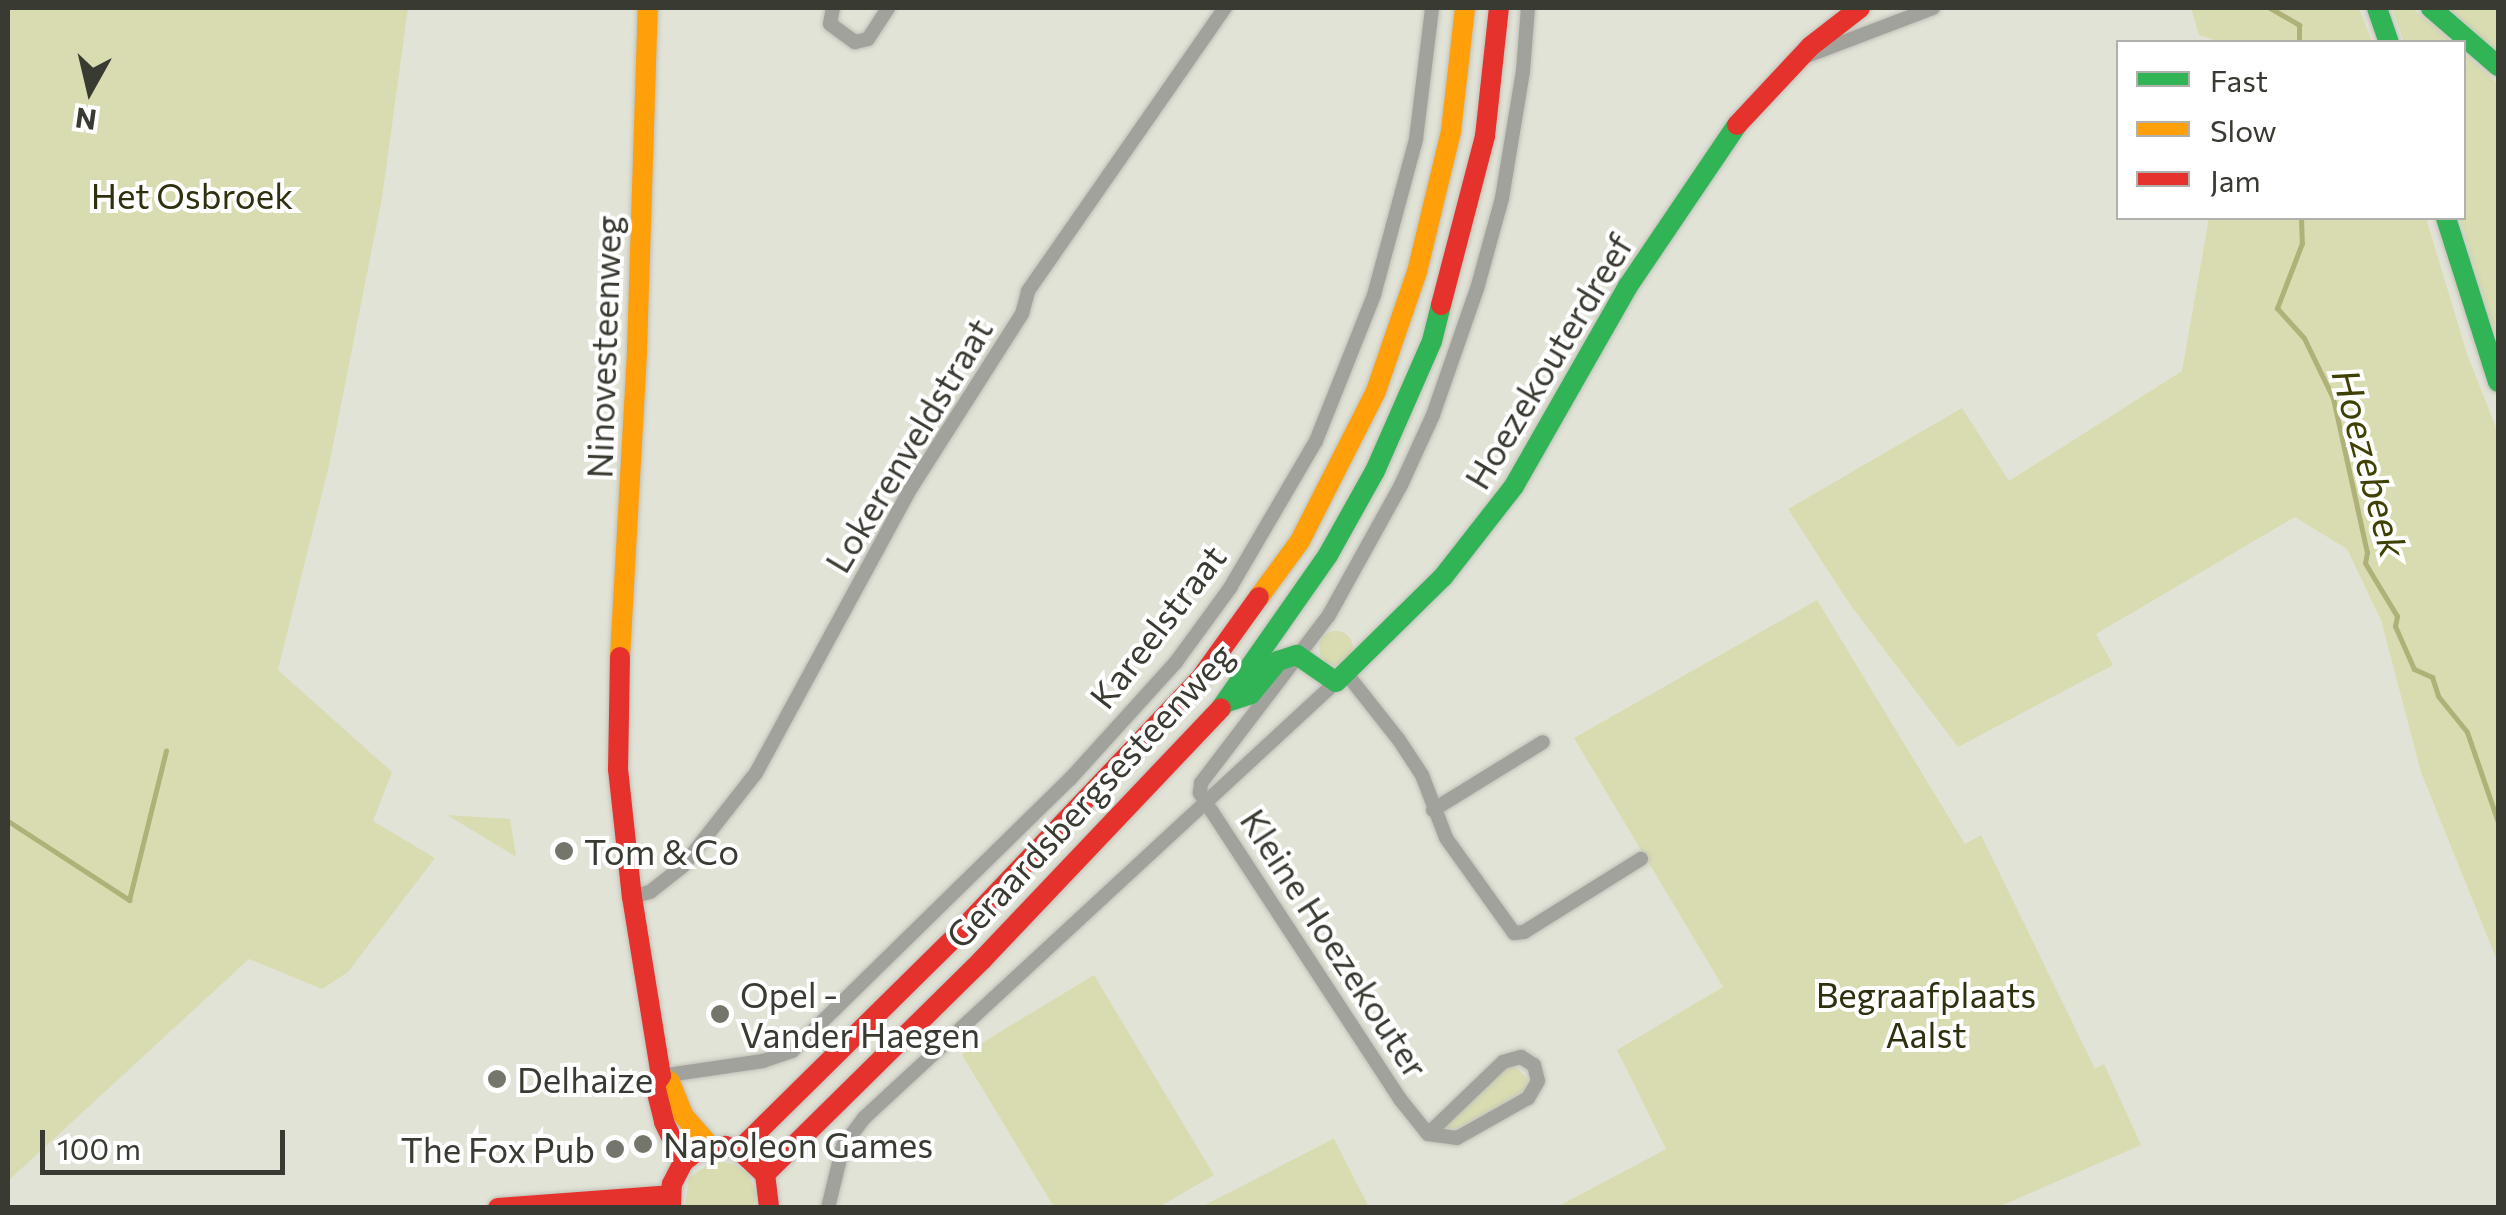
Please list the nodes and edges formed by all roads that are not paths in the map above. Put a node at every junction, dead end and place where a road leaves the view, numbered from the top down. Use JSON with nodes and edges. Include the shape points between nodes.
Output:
{"nodes":[{"id":1,"x":648,"y":8,"type":"edge"},
{"id":2,"x":833,"y":8,"type":"edge"},
{"id":3,"x":888,"y":8,"type":"edge"},
{"id":4,"x":1224,"y":8,"type":"edge"},
{"id":5,"x":1432,"y":8,"type":"edge"},
{"id":6,"x":1465,"y":8,"type":"edge"},
{"id":7,"x":1499,"y":8,"type":"edge"},
{"id":8,"x":1528,"y":8,"type":"edge"},
{"id":9,"x":1933,"y":8,"type":"edge"},
{"id":10,"x":2377,"y":8,"type":"edge"},
{"id":11,"x":2431,"y":8,"type":"edge"},
{"id":12,"x":1853,"y":10,"type":"edge"},
{"id":13,"x":2388,"y":40,"type":"edge"},
{"id":14,"x":1799,"y":59,"type":"junction"},
{"id":15,"x":2498,"y":66,"type":"edge"},
{"id":16,"x":2447,"y":220,"type":"edge"},
{"id":17,"x":2498,"y":382,"type":"edge"},
{"id":18,"x":1302,"y":656,"type":"junction"},
{"id":19,"x":1341,"y":678,"type":"junction"},
{"id":20,"x":1227,"y":702,"type":"junction"},
{"id":21,"x":1543,"y":742,"type":"dead end"},
{"id":22,"x":1207,"y":801,"type":"junction"},
{"id":23,"x":1433,"y":810,"type":"junction"},
{"id":24,"x":1640,"y":860,"type":"dead end"},
{"id":25,"x":632,"y":897,"type":"junction"},
{"id":26,"x":661,"y":1076,"type":"junction"},
{"id":27,"x":1428,"y":1134,"type":"junction"},
{"id":28,"x":711,"y":1148,"type":"junction"},
{"id":29,"x":739,"y":1150,"type":"junction"},
{"id":30,"x":683,"y":1162,"type":"junction"},
{"id":31,"x":765,"y":1174,"type":"junction"},
{"id":32,"x":670,"y":1201,"type":"edge"},
{"id":33,"x":498,"y":1208,"type":"edge"},
{"id":34,"x":769,"y":1208,"type":"edge"},
{"id":35,"x":828,"y":1208,"type":"edge"}],
"edges":[{"from":1,"to":25,"type":"main road","name":"Ninovesteenweg","via":[[617,688],[619,799]]},
{"from":2,"to":3,"type":"street","via":[[831,26],[855,42],[868,38]]},
{"from":4,"to":25,"type":"street","name":"Lokerenveldstraat","via":[[1028,291],[1022,314],[911,488],[756,773],[682,866],[650,892]]},
{"from":5,"to":26,"type":"street","name":"Kareelstraat","via":[[1416,139],[1374,295],[1316,441],[1230,588],[1176,662],[1070,779],[792,1051]]},
{"from":6,"to":29,"type":"main road","name":"Geraardsbergsesteenweg","via":[[1451,131],[1417,272],[1376,391],[1300,540],[1200,679],[957,935]]},
{"from":7,"to":20,"type":"main road","name":"Geraardsbergsesteenweg","via":[[1478,172],[1432,341],[1376,472]]},
{"from":8,"to":18,"type":"street","via":[[1506,179],[1462,335],[1401,485]]},
{"from":9,"to":14,"type":"street","name":"Hoezekouterdreef"},
{"from":10,"to":13,"type":"main road"},
{"from":11,"to":15,"type":"main road"},
{"from":12,"to":14,"type":"main road","name":"Hoezekouterdreef"},
{"from":14,"to":19,"type":"main road","name":"Hoezekouterdreef","via":[[1744,115],[1682,202],[1488,523]]},
{"from":16,"to":17,"type":"main road"},
{"from":18,"to":19,"type":"main road"},
{"from":18,"to":20,"type":"main road","via":[[1282,658],[1251,694]]},
{"from":18,"to":22,"type":"street","name":"Kleine Hoezekouter","via":[[1201,782]]},
{"from":19,"to":22,"type":"street","name":"Hoezekouterdreef"},
{"from":19,"to":23,"type":"street","via":[[1414,764]]},
{"from":20,"to":31,"type":"main road","name":"Geraardsbergsesteenweg","via":[[982,960]]},
{"from":21,"to":23,"type":"street"},
{"from":22,"to":27,"type":"street","name":"Kleine Hoezekouter"},
{"from":22,"to":35,"type":"street","name":"Hoezekouterdreef","via":[[852,1131],[837,1161]]},
{"from":23,"to":24,"type":"street","via":[[1446,838],[1518,934]]},
{"from":25,"to":26,"type":"main road","name":"Ninovesteenweg"},
{"from":26,"to":28,"type":"main road"},
{"from":26,"to":30,"type":"main road","name":"Ninovesteenweg","via":[[655,1084],[662,1115]]},
{"from":27,"to":27,"type":"street","name":"Kleine Hoezekouter","via":[[1457,1138],[1528,1098],[1538,1081],[1534,1065],[1520,1057],[1503,1062]]},
{"from":28,"to":29,"type":"main road"},
{"from":28,"to":30,"type":"main road"},
{"from":29,"to":31,"type":"main road"},
{"from":30,"to":32,"type":"main road"},
{"from":31,"to":34,"type":"main road"},
{"from":32,"to":33,"type":"main road"}]}
